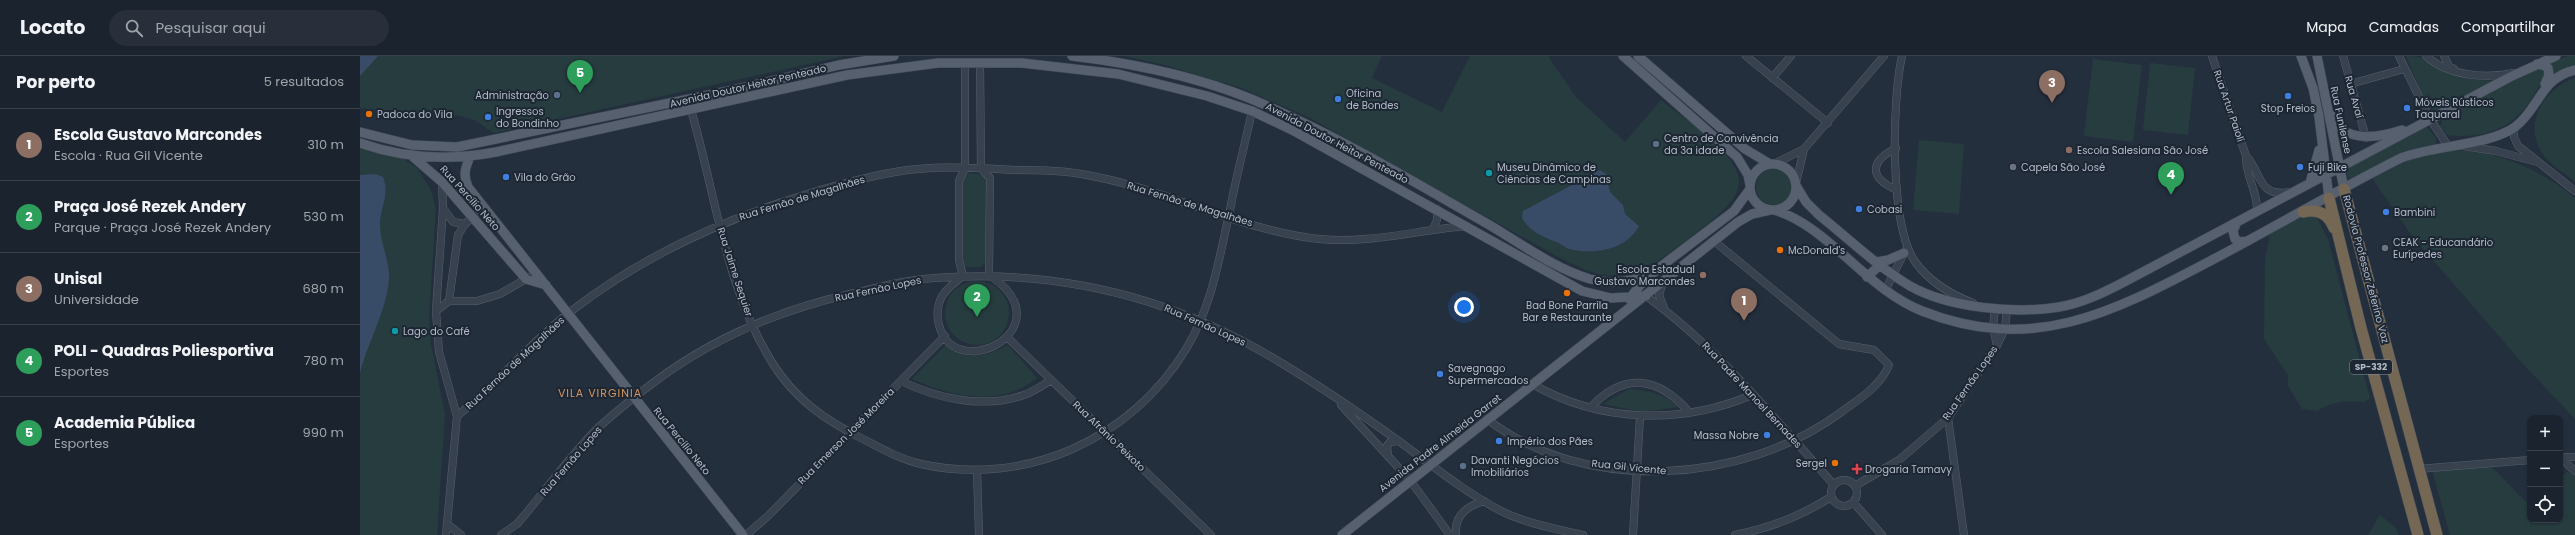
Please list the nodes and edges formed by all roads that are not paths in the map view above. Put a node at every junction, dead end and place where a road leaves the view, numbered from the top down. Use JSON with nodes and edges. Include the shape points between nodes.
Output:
{"nodes":[{"id":1,"x":894,"y":56,"type":"edge"},
{"id":2,"x":1072,"y":56,"type":"edge"},
{"id":3,"x":1623,"y":56,"type":"edge"},
{"id":4,"x":1638,"y":56,"type":"edge"},
{"id":5,"x":1746,"y":56,"type":"edge"},
{"id":6,"x":1791,"y":56,"type":"edge"},
{"id":7,"x":1884,"y":56,"type":"edge"},
{"id":8,"x":1902,"y":56,"type":"edge"},
{"id":9,"x":2212,"y":56,"type":"edge"},
{"id":10,"x":2301,"y":56,"type":"edge"},
{"id":11,"x":2316,"y":56,"type":"edge"},
{"id":12,"x":2343,"y":56,"type":"edge"},
{"id":13,"x":2399,"y":56,"type":"edge"},
{"id":14,"x":2444,"y":56,"type":"edge"},
{"id":15,"x":2556,"y":56,"type":"edge"},
{"id":16,"x":2430,"y":57,"type":"edge"},
{"id":17,"x":965,"y":62,"type":"junction"},
{"id":18,"x":980,"y":62,"type":"junction"},
{"id":19,"x":2537,"y":64,"type":"junction"},
{"id":20,"x":2404,"y":69,"type":"junction"},
{"id":21,"x":2526,"y":70,"type":"junction"},
{"id":22,"x":2575,"y":70,"type":"edge"},
{"id":23,"x":2464,"y":73,"type":"junction"},
{"id":24,"x":1772,"y":78,"type":"junction"},
{"id":25,"x":2350,"y":84,"type":"junction"},
{"id":26,"x":2541,"y":93,"type":"junction"},
{"id":27,"x":2327,"y":107,"type":"junction"},
{"id":28,"x":691,"y":110,"type":"junction"},
{"id":29,"x":1252,"y":111,"type":"junction"},
{"id":30,"x":2430,"y":119,"type":"junction"},
{"id":31,"x":1828,"y":123,"type":"junction"},
{"id":32,"x":2420,"y":124,"type":"junction"},
{"id":33,"x":559,"y":126,"type":"junction"},
{"id":34,"x":2513,"y":128,"type":"junction"},
{"id":35,"x":360,"y":132,"type":"edge"},
{"id":36,"x":374,"y":137,"type":"junction"},
{"id":37,"x":563,"y":138,"type":"junction"},
{"id":38,"x":2321,"y":138,"type":"junction"},
{"id":39,"x":2366,"y":138,"type":"junction"},
{"id":40,"x":360,"y":143,"type":"edge"},
{"id":41,"x":370,"y":146,"type":"junction"},
{"id":42,"x":2448,"y":146,"type":"junction"},
{"id":43,"x":1896,"y":148,"type":"junction"},
{"id":44,"x":1804,"y":149,"type":"junction"},
{"id":45,"x":411,"y":156,"type":"junction"},
{"id":46,"x":2246,"y":156,"type":"junction"},
{"id":47,"x":470,"y":157,"type":"junction"},
{"id":48,"x":2537,"y":162,"type":"junction"},
{"id":49,"x":1772,"y":164,"type":"junction"},
{"id":50,"x":2340,"y":167,"type":"junction"},
{"id":51,"x":964,"y":168,"type":"junction"},
{"id":52,"x":981,"y":168,"type":"junction"},
{"id":53,"x":2325,"y":176,"type":"junction"},
{"id":54,"x":442,"y":182,"type":"junction"},
{"id":55,"x":2310,"y":183,"type":"junction"},
{"id":56,"x":1797,"y":185,"type":"junction"},
{"id":57,"x":1750,"y":187,"type":"junction"},
{"id":58,"x":2344,"y":189,"type":"junction"},
{"id":59,"x":1897,"y":190,"type":"junction"},
{"id":60,"x":2575,"y":191,"type":"edge"},
{"id":61,"x":2292,"y":192,"type":"junction"},
{"id":62,"x":2329,"y":198,"type":"junction"},
{"id":63,"x":483,"y":207,"type":"junction"},
{"id":64,"x":443,"y":208,"type":"junction"},
{"id":65,"x":1437,"y":209,"type":"junction"},
{"id":66,"x":1772,"y":210,"type":"junction"},
{"id":67,"x":2258,"y":211,"type":"junction"},
{"id":68,"x":2303,"y":212,"type":"junction"},
{"id":69,"x":473,"y":216,"type":"junction"},
{"id":70,"x":1228,"y":217,"type":"junction"},
{"id":71,"x":2237,"y":222,"type":"junction"},
{"id":72,"x":465,"y":224,"type":"junction"},
{"id":73,"x":719,"y":224,"type":"junction"},
{"id":74,"x":1467,"y":226,"type":"junction"},
{"id":75,"x":1433,"y":229,"type":"junction"},
{"id":76,"x":1714,"y":241,"type":"junction"},
{"id":77,"x":2248,"y":241,"type":"junction"},
{"id":78,"x":1906,"y":249,"type":"junction"},
{"id":79,"x":2343,"y":249,"type":"junction"},
{"id":80,"x":1879,"y":263,"type":"junction"},
{"id":81,"x":1655,"y":272,"type":"junction"},
{"id":82,"x":536,"y":273,"type":"junction"},
{"id":83,"x":1894,"y":274,"type":"junction"},
{"id":84,"x":989,"y":275,"type":"junction"},
{"id":85,"x":963,"y":276,"type":"junction"},
{"id":86,"x":1867,"y":277,"type":"junction"},
{"id":87,"x":526,"y":279,"type":"junction"},
{"id":88,"x":1664,"y":282,"type":"junction"},
{"id":89,"x":546,"y":285,"type":"junction"},
{"id":90,"x":1885,"y":291,"type":"junction"},
{"id":91,"x":1646,"y":296,"type":"junction"},
{"id":92,"x":1630,"y":297,"type":"junction"},
{"id":93,"x":1611,"y":298,"type":"junction"},
{"id":94,"x":449,"y":302,"type":"junction"},
{"id":95,"x":1982,"y":307,"type":"junction"},
{"id":96,"x":1995,"y":308,"type":"junction"},
{"id":97,"x":2007,"y":309,"type":"junction"},
{"id":98,"x":1665,"y":310,"type":"junction"},
{"id":99,"x":436,"y":311,"type":"junction"},
{"id":100,"x":1617,"y":312,"type":"junction"},
{"id":101,"x":567,"y":313,"type":"junction"},
{"id":102,"x":1200,"y":322,"type":"junction"},
{"id":103,"x":1608,"y":323,"type":"junction"},
{"id":104,"x":752,"y":324,"type":"junction"},
{"id":105,"x":1993,"y":328,"type":"junction"},
{"id":106,"x":2005,"y":329,"type":"junction"},
{"id":107,"x":945,"y":336,"type":"junction"},
{"id":108,"x":1007,"y":337,"type":"junction"},
{"id":109,"x":1997,"y":345,"type":"junction"},
{"id":110,"x":1051,"y":380,"type":"junction"},
{"id":111,"x":901,"y":381,"type":"junction"},
{"id":112,"x":1532,"y":384,"type":"junction"},
{"id":113,"x":1752,"y":394,"type":"junction"},
{"id":114,"x":634,"y":399,"type":"junction"},
{"id":115,"x":1335,"y":399,"type":"junction"},
{"id":116,"x":1591,"y":407,"type":"junction"},
{"id":117,"x":1690,"y":413,"type":"junction"},
{"id":118,"x":457,"y":416,"type":"junction"},
{"id":119,"x":1640,"y":417,"type":"junction"},
{"id":120,"x":1948,"y":418,"type":"junction"},
{"id":121,"x":1487,"y":420,"type":"junction"},
{"id":122,"x":1381,"y":430,"type":"junction"},
{"id":123,"x":850,"y":432,"type":"junction"},
{"id":124,"x":1105,"y":433,"type":"junction"},
{"id":125,"x":1373,"y":439,"type":"junction"},
{"id":126,"x":1794,"y":440,"type":"junction"},
{"id":127,"x":1399,"y":441,"type":"junction"},
{"id":128,"x":1388,"y":456,"type":"junction"},
{"id":129,"x":2575,"y":456,"type":"edge"},
{"id":130,"x":2563,"y":457,"type":"edge"},
{"id":131,"x":2563,"y":458,"type":"edge"},
{"id":132,"x":2527,"y":460,"type":"edge"},
{"id":133,"x":1430,"y":465,"type":"junction"},
{"id":134,"x":2418,"y":469,"type":"junction"},
{"id":135,"x":977,"y":470,"type":"junction"},
{"id":136,"x":1637,"y":470,"type":"junction"},
{"id":137,"x":2575,"y":471,"type":"edge"},
{"id":138,"x":1410,"y":480,"type":"junction"},
{"id":139,"x":1834,"y":485,"type":"junction"},
{"id":140,"x":1855,"y":486,"type":"junction"},
{"id":141,"x":1473,"y":495,"type":"junction"},
{"id":142,"x":1831,"y":497,"type":"junction"},
{"id":143,"x":1484,"y":501,"type":"junction"},
{"id":144,"x":1853,"y":502,"type":"junction"},
{"id":145,"x":1472,"y":505,"type":"junction"},
{"id":146,"x":447,"y":524,"type":"junction"},
{"id":147,"x":1443,"y":524,"type":"junction"},
{"id":148,"x":1455,"y":524,"type":"junction"},
{"id":149,"x":446,"y":535,"type":"edge"},
{"id":150,"x":462,"y":535,"type":"edge"},
{"id":151,"x":502,"y":535,"type":"edge"},
{"id":152,"x":744,"y":535,"type":"edge"},
{"id":153,"x":979,"y":535,"type":"edge"},
{"id":154,"x":1211,"y":535,"type":"edge"},
{"id":155,"x":1342,"y":535,"type":"edge"},
{"id":156,"x":1450,"y":535,"type":"edge"},
{"id":157,"x":1456,"y":535,"type":"edge"},
{"id":158,"x":1583,"y":535,"type":"edge"},
{"id":159,"x":1633,"y":535,"type":"edge"},
{"id":160,"x":1735,"y":535,"type":"edge"},
{"id":161,"x":1882,"y":535,"type":"edge"},
{"id":162,"x":1964,"y":535,"type":"edge"},
{"id":163,"x":2418,"y":535,"type":"edge"},
{"id":164,"x":2437,"y":535,"type":"edge"}],
"edges":[{"from":1,"to":33,"type":"main road","name":"Avenida Doutor Heitor Penteado","via":[[839,65]]},
{"from":2,"to":81,"type":"main road","name":"Avenida Doutor Heitor Penteado","via":[[1172,74],[1272,108],[1383,165],[1578,275],[1617,283]]},
{"from":3,"to":57,"type":"main road","via":[[1737,157],[1748,175]]},
{"from":4,"to":49,"type":"main road","via":[[1745,149]]},
{"from":5,"to":24,"type":"street"},
{"from":6,"to":24,"type":"street"},
{"from":7,"to":31,"type":"street"},
{"from":8,"to":43,"type":"street","via":[[1896,87]]},
{"from":9,"to":46,"type":"street","name":"Rua Artur Paioli"},
{"from":10,"to":38,"type":"main road","via":[[2313,88]]},
{"from":11,"to":27,"type":"main road","name":"Rua Funilense"},
{"from":12,"to":25,"type":"street","name":"Rua Avaí"},
{"from":13,"to":20,"type":"street"},
{"from":14,"to":23,"type":"street","via":[[2449,66]]},
{"from":15,"to":19,"type":"main road"},
{"from":16,"to":23,"type":"street","via":[[2440,66]]},
{"from":17,"to":18,"type":"main road","name":"Avenida Doutor Heitor Penteado"},
{"from":17,"to":28,"type":"main road","name":"Avenida Doutor Heitor Penteado","via":[[910,66],[847,75]]},
{"from":17,"to":51,"type":"street"},
{"from":18,"to":29,"type":"main road","name":"Avenida Doutor Heitor Penteado","via":[[1029,63],[1118,74],[1179,88]]},
{"from":18,"to":52,"type":"street"},
{"from":19,"to":21,"type":"main road"},
{"from":19,"to":26,"type":"main road","via":[[2546,66],[2549,72]]},
{"from":20,"to":25,"type":"street"},
{"from":20,"to":30,"type":"street"},
{"from":21,"to":23,"type":"street","via":[[2490,76]]},
{"from":21,"to":30,"type":"main road"},
{"from":22,"to":26,"type":"main road","via":[[2551,80]]},
{"from":24,"to":31,"type":"street"},
{"from":25,"to":39,"type":"street","name":"Rua Avaí"},
{"from":26,"to":34,"type":"main road"},
{"from":27,"to":39,"type":"main road","via":[[2332,119],[2343,129],[2352,135]]},
{"from":27,"to":50,"type":"main road","name":"Rua Funilense"},
{"from":28,"to":37,"type":"main road","name":"Avenida Doutor Heitor Penteado"},
{"from":28,"to":73,"type":"street","name":"Rua Jaime Sequier"},
{"from":29,"to":65,"type":"main road","name":"Avenida Doutor Heitor Penteado","via":[[1351,160]]},
{"from":29,"to":70,"type":"street","name":"Rua Jaime Sequier"},
{"from":30,"to":32,"type":"main road"},
{"from":30,"to":42,"type":"street"},
{"from":31,"to":44,"type":"street"},
{"from":32,"to":39,"type":"main road","via":[[2387,135]]},
{"from":32,"to":50,"type":"main road"},
{"from":33,"to":36,"type":"main road","name":"Avenida Doutor Heitor Penteado","via":[[457,147],[412,145]]},
{"from":33,"to":37,"type":"main road","via":[[565,130]]},
{"from":34,"to":42,"type":"main road","via":[[2490,138]]},
{"from":34,"to":48,"type":"street","via":[[2516,143]]},
{"from":35,"to":36,"type":"main road","name":"Avenida Doutor Heitor Penteado"},
{"from":36,"to":41,"type":"main road"},
{"from":37,"to":47,"type":"main road","name":"Avenida Doutor Heitor Penteado"},
{"from":38,"to":53,"type":"main road"},
{"from":38,"to":55,"type":"main road"},
{"from":40,"to":41,"type":"main road","name":"Avenida Doutor Heitor Penteado"},
{"from":41,"to":45,"type":"main road","name":"Avenida Doutor Heitor Penteado"},
{"from":42,"to":48,"type":"street","via":[[2485,149]]},
{"from":42,"to":58,"type":"main road","via":[[2401,158]]},
{"from":43,"to":59,"type":"street"},
{"from":43,"to":59,"type":"street","via":[[1885,154],[1875,170],[1881,182]]},
{"from":44,"to":49,"type":"street"},
{"from":44,"to":56,"type":"street"},
{"from":45,"to":47,"type":"main road","name":"Avenida Doutor Heitor Penteado"},
{"from":45,"to":54,"type":"main road","name":"Rua Percílio Neto"},
{"from":46,"to":61,"type":"street","name":"Rua Artur Paioli","via":[[2261,183],[2268,190],[2283,194]]},
{"from":46,"to":67,"type":"street","name":"Rua Artur Paioli"},
{"from":47,"to":63,"type":"main road","name":"Rua Percílio Neto","via":[[464,178]]},
{"from":48,"to":60,"type":"street"},
{"from":49,"to":56,"type":"main road","via":[[1790,171]]},
{"from":49,"to":57,"type":"main road","via":[[1756,172]]},
{"from":50,"to":53,"type":"main road"},
{"from":50,"to":58,"type":"main road","name":"Rua Funilense"},
{"from":51,"to":52,"type":"street","name":"Rua Fernão de Magalhães"},
{"from":51,"to":73,"type":"street","name":"Rua Fernão de Magalhães","via":[[897,171],[848,182],[755,210]]},
{"from":51,"to":85,"type":"street","via":[[959,181],[959,260]]},
{"from":52,"to":70,"type":"street","name":"Rua Fernão de Magalhães","via":[[1087,175],[1175,198]]},
{"from":52,"to":84,"type":"street","via":[[990,178]]},
{"from":53,"to":55,"type":"main road"},
{"from":53,"to":62,"type":"main road"},
{"from":54,"to":64,"type":"street"},
{"from":54,"to":69,"type":"main road","name":"Rua Percílio Neto"},
{"from":55,"to":61,"type":"main road"},
{"from":56,"to":66,"type":"main road","via":[[1794,198],[1789,204]]},
{"from":56,"to":80,"type":"main road","via":[[1806,202],[1819,215]]},
{"from":57,"to":66,"type":"main road","via":[[1757,204]]},
{"from":57,"to":81,"type":"main road","via":[[1734,211]]},
{"from":58,"to":62,"type":"main road"},
{"from":58,"to":134,"type":"highway","name":"Rodovia Professor Zeferino Vaz","number":"SP-332"},
{"from":59,"to":78,"type":"street"},
{"from":61,"to":67,"type":"main road"},
{"from":62,"to":68,"type":"main road"},
{"from":62,"to":79,"type":"highway","name":"Rodovia Professor Zeferino Vaz","number":"SP-332"},
{"from":63,"to":69,"type":"street"},
{"from":63,"to":82,"type":"main road","name":"Rua Percílio Neto"},
{"from":64,"to":72,"type":"street","via":[[452,222]]},
{"from":64,"to":99,"type":"street"},
{"from":65,"to":74,"type":"main road","name":"Avenida Doutor Heitor Penteado"},
{"from":65,"to":75,"type":"street","via":[[1437,220]]},
{"from":66,"to":76,"type":"main road","via":[[1745,218]]},
{"from":66,"to":86,"type":"main road","via":[[1798,219]]},
{"from":67,"to":71,"type":"main road"},
{"from":68,"to":77,"type":"main road"},
{"from":68,"to":79,"type":"highway","via":[[2316,211],[2327,216]]},
{"from":69,"to":72,"type":"street"},
{"from":69,"to":87,"type":"main road","name":"Rua Percílio Neto"},
{"from":70,"to":75,"type":"street","name":"Rua Fernão de Magalhães","via":[[1318,239],[1389,238]]},
{"from":70,"to":102,"type":"street","name":"Rua Jaime Sequier","via":[[1212,295]]},
{"from":71,"to":77,"type":"main road","via":[[2233,231],[2235,239],[2239,242]]},
{"from":71,"to":97,"type":"main road","via":[[2094,297],[2060,307]]},
{"from":72,"to":94,"type":"street","via":[[458,235]]},
{"from":73,"to":101,"type":"street","name":"Rua Fernão de Magalhães","via":[[625,272]]},
{"from":73,"to":104,"type":"street","name":"Rua Jaime Sequier","via":[[737,285]]},
{"from":74,"to":75,"type":"street","name":"Rua Fernão de Magalhães"},
{"from":74,"to":93,"type":"main road","name":"Avenida Doutor Heitor Penteado","via":[[1572,286]]},
{"from":76,"to":88,"type":"main road"},
{"from":76,"to":126,"type":"street","name":"Rua Gil Vicente","via":[[1839,344],[1874,350],[1889,365],[1885,376],[1875,387],[1826,424]]},
{"from":77,"to":106,"type":"main road","via":[[2108,312],[2055,326]]},
{"from":78,"to":80,"type":"main road"},
{"from":78,"to":83,"type":"street"},
{"from":78,"to":95,"type":"street","via":[[1916,263],[1940,286]]},
{"from":79,"to":163,"type":"highway","name":"Rodovia Professor Zeferino Vaz","number":"SP-332","via":[[2360,328]]},
{"from":80,"to":83,"type":"main road"},
{"from":80,"to":86,"type":"main road"},
{"from":81,"to":92,"type":"main road","via":[[1642,281]]},
{"from":82,"to":87,"type":"street"},
{"from":82,"to":89,"type":"main road","name":"Rua Percílio Neto"},
{"from":83,"to":90,"type":"street"},
{"from":83,"to":95,"type":"main road","via":[[1911,286],[1936,296]]},
{"from":84,"to":85,"type":"street","name":"Rua Fernão Lopes"},
{"from":84,"to":102,"type":"street","name":"Rua Fernão Lopes","via":[[1055,280],[1103,289],[1153,303]]},
{"from":84,"to":108,"type":"street","via":[[1004,285],[1014,301],[1015,320]]},
{"from":85,"to":104,"type":"street","name":"Rua Fernão Lopes","via":[[898,283],[831,298]]},
{"from":85,"to":107,"type":"street","via":[[945,289],[939,300],[937,313],[939,325]]},
{"from":86,"to":90,"type":"main road"},
{"from":87,"to":89,"type":"main road"},
{"from":87,"to":94,"type":"street","via":[[500,294],[477,301]]},
{"from":88,"to":91,"type":"main road"},
{"from":88,"to":98,"type":"street","via":[[1659,295]]},
{"from":89,"to":101,"type":"main road","name":"Rua Percílio Neto"},
{"from":90,"to":105,"type":"main road","via":[[1931,314],[1972,326]]},
{"from":91,"to":92,"type":"main road","name":"Avenida Doutor Heitor Penteado"},
{"from":91,"to":98,"type":"street","name":"Rua Padre Manoel Bernades"},
{"from":91,"to":103,"type":"main road"},
{"from":92,"to":93,"type":"main road","name":"Avenida Doutor Heitor Penteado"},
{"from":92,"to":100,"type":"main road"},
{"from":93,"to":100,"type":"main road","via":[[1618,305]]},
{"from":94,"to":99,"type":"street"},
{"from":95,"to":96,"type":"main road"},
{"from":96,"to":97,"type":"main road"},
{"from":96,"to":105,"type":"street"},
{"from":97,"to":106,"type":"street","name":"Rua Fernão Lopes"},
{"from":98,"to":113,"type":"street","name":"Rua Padre Manoel Bernades","via":[[1718,356]]},
{"from":99,"to":118,"type":"street","via":[[438,352]]},
{"from":100,"to":103,"type":"main road"},
{"from":101,"to":114,"type":"main road","name":"Rua Percílio Neto"},
{"from":101,"to":118,"type":"street","name":"Rua Fernão de Magalhães"},
{"from":102,"to":115,"type":"street","name":"Rua Fernão Lopes","via":[[1239,339],[1276,360]]},
{"from":102,"to":124,"type":"street","name":"Rua Jaime Sequier","via":[[1187,348],[1153,395]]},
{"from":103,"to":112,"type":"main road","name":"Avenida Padre Almeida Garret"},
{"from":104,"to":114,"type":"street","name":"Rua Fernão Lopes","via":[[687,360]]},
{"from":104,"to":123,"type":"street","name":"Rua Jaime Sequier","via":[[773,364],[791,389],[819,414]]},
{"from":105,"to":106,"type":"main road"},
{"from":105,"to":109,"type":"street"},
{"from":106,"to":109,"type":"street","name":"Rua Fernão Lopes"},
{"from":107,"to":108,"type":"street","via":[[964,350],[976,352],[993,348]]},
{"from":107,"to":111,"type":"street","name":"Rua Emerson José Moreira"},
{"from":108,"to":110,"type":"street","name":"Rua Afrânio Peixoto"},
{"from":109,"to":120,"type":"street","name":"Rua Fernão Lopes"},
{"from":110,"to":111,"type":"street","via":[[1025,395],[1002,401],[980,401],[932,394]]},
{"from":110,"to":124,"type":"street","name":"Rua Afrânio Peixoto"},
{"from":111,"to":123,"type":"street","name":"Rua Emerson José Moreira"},
{"from":112,"to":116,"type":"street","via":[[1553,395]]},
{"from":112,"to":121,"type":"main road","name":"Avenida Padre Almeida Garret"},
{"from":113,"to":117,"type":"street","via":[[1716,408]]},
{"from":113,"to":126,"type":"street","name":"Rua Padre Manoel Bernades"},
{"from":114,"to":151,"type":"street","name":"Rua Fernão Lopes","via":[[600,427],[517,524]]},
{"from":114,"to":152,"type":"main road","name":"Rua Percílio Neto"},
{"from":115,"to":122,"type":"street","name":"Rua Fernão Lopes"},
{"from":115,"to":125,"type":"street","name":"Rua Fernão Lopes"},
{"from":116,"to":117,"type":"street","via":[[1612,388],[1638,383],[1650,384],[1665,390],[1678,399]]},
{"from":116,"to":119,"type":"street"},
{"from":117,"to":119,"type":"street"},
{"from":118,"to":146,"type":"street"},
{"from":119,"to":136,"type":"street"},
{"from":120,"to":140,"type":"street","name":"Rua Fernão Lopes","via":[[1899,460]]},
{"from":120,"to":162,"type":"street"},
{"from":121,"to":133,"type":"main road","name":"Avenida Padre Almeida Garret"},
{"from":121,"to":136,"type":"street","name":"Rua Gil Vicente","via":[[1506,435],[1538,450],[1592,465]]},
{"from":122,"to":125,"type":"street","via":[[1379,438]]},
{"from":122,"to":127,"type":"street","name":"Rua Fernão Lopes"},
{"from":123,"to":135,"type":"street","name":"Rua Jaime Sequier","via":[[888,452],[920,464]]},
{"from":123,"to":152,"type":"street","name":"Rua Emerson José Moreira"},
{"from":124,"to":135,"type":"street","name":"Rua Jaime Sequier","via":[[1084,446],[1032,463],[998,470]]},
{"from":124,"to":154,"type":"street","name":"Rua Afrânio Peixoto"},
{"from":125,"to":128,"type":"street","name":"Rua Fernão Lopes"},
{"from":126,"to":136,"type":"street","name":"Rua Gil Vicente","via":[[1760,454],[1717,466],[1662,472]]},
{"from":126,"to":139,"type":"street","name":"Rua Padre Manoel Bernades"},
{"from":127,"to":128,"type":"street","via":[[1390,442],[1387,446]]},
{"from":127,"to":133,"type":"street","name":"Rua Fernão Lopes"},
{"from":128,"to":138,"type":"street","name":"Rua Fernão Lopes"},
{"from":129,"to":130,"type":"street"},
{"from":131,"to":137,"type":"street"},
{"from":132,"to":134,"type":"street"},
{"from":133,"to":138,"type":"main road","name":"Avenida Padre Almeida Garret"},
{"from":133,"to":141,"type":"street","name":"Rua Fernão Lopes"},
{"from":134,"to":164,"type":"highway","name":"Rodovia Professor Zeferino Vaz","number":"SP-332"},
{"from":135,"to":153,"type":"street"},
{"from":136,"to":159,"type":"street"},
{"from":138,"to":147,"type":"street","name":"Rua Fernão Lopes"},
{"from":138,"to":155,"type":"main road","name":"Avenida Padre Almeida Garret"},
{"from":139,"to":140,"type":"street","via":[[1844,480]]},
{"from":139,"to":142,"type":"street"},
{"from":140,"to":144,"type":"street","via":[[1857,494]]},
{"from":141,"to":143,"type":"street","name":"Rua Fernão Lopes"},
{"from":141,"to":145,"type":"street"},
{"from":142,"to":144,"type":"street","via":[[1835,503],[1842,506]]},
{"from":142,"to":160,"type":"street","via":[[1806,513],[1781,524]]},
{"from":143,"to":145,"type":"street"},
{"from":143,"to":158,"type":"street","name":"Rua Fernão Lopes","via":[[1510,515]]},
{"from":144,"to":161,"type":"street"},
{"from":145,"to":148,"type":"street"},
{"from":146,"to":149,"type":"street"},
{"from":146,"to":150,"type":"street"},
{"from":147,"to":148,"type":"street"},
{"from":147,"to":156,"type":"street","name":"Rua Fernão Lopes"},
{"from":148,"to":157,"type":"street"}]}
